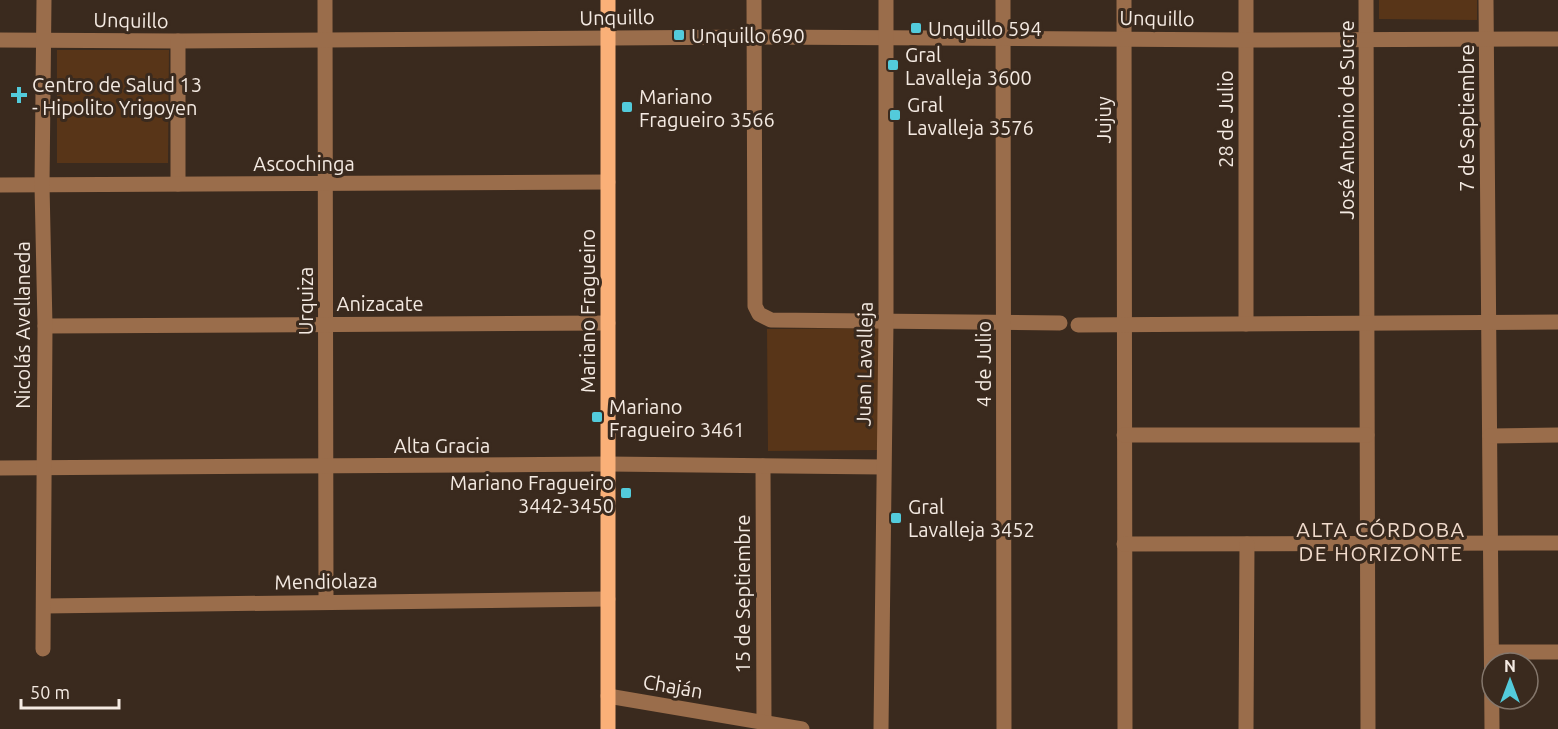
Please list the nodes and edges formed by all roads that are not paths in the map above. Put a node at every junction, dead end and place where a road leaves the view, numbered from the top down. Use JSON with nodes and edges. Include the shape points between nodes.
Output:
{"nodes":[{"id":1,"x":44,"y":0,"type":"edge"},
{"id":2,"x":325,"y":0,"type":"edge"},
{"id":3,"x":608,"y":0,"type":"edge"},
{"id":4,"x":754,"y":0,"type":"edge"},
{"id":5,"x":886,"y":0,"type":"edge"},
{"id":6,"x":1003,"y":0,"type":"edge"},
{"id":7,"x":1124,"y":0,"type":"edge"},
{"id":8,"x":1246,"y":0,"type":"edge"},
{"id":9,"x":1366,"y":0,"type":"edge"},
{"id":10,"x":1486,"y":0,"type":"edge"},
{"id":11,"x":754,"y":37,"type":"junction"},
{"id":12,"x":1003,"y":37,"type":"junction"},
{"id":13,"x":886,"y":38,"type":"junction"},
{"id":14,"x":1125,"y":38,"type":"junction"},
{"id":15,"x":325,"y":39,"type":"junction"},
{"id":16,"x":609,"y":39,"type":"junction"},
{"id":17,"x":1487,"y":39,"type":"junction"},
{"id":18,"x":1558,"y":39,"type":"edge"},
{"id":19,"x":0,"y":40,"type":"edge"},
{"id":20,"x":44,"y":40,"type":"junction"},
{"id":21,"x":1246,"y":40,"type":"junction"},
{"id":22,"x":1366,"y":40,"type":"junction"},
{"id":23,"x":178,"y":41,"type":"junction"},
{"id":24,"x":608,"y":182,"type":"junction"},
{"id":25,"x":178,"y":184,"type":"junction"},
{"id":26,"x":325,"y":184,"type":"junction"},
{"id":27,"x":0,"y":185,"type":"edge"},
{"id":28,"x":42,"y":185,"type":"junction"},
{"id":29,"x":886,"y":322,"type":"junction"},
{"id":30,"x":1489,"y":322,"type":"junction"},
{"id":31,"x":1558,"y":322,"type":"edge"},
{"id":32,"x":608,"y":323,"type":"junction"},
{"id":33,"x":1004,"y":323,"type":"junction"},
{"id":34,"x":1060,"y":323,"type":"dead end"},
{"id":35,"x":1367,"y":323,"type":"junction"},
{"id":36,"x":326,"y":324,"type":"junction"},
{"id":37,"x":1246,"y":324,"type":"junction"},
{"id":38,"x":1078,"y":325,"type":"dead end"},
{"id":39,"x":1124,"y":325,"type":"junction"},
{"id":40,"x":45,"y":326,"type":"junction"},
{"id":41,"x":1124,"y":435,"type":"junction"},
{"id":42,"x":1367,"y":435,"type":"junction"},
{"id":43,"x":1558,"y":435,"type":"edge"},
{"id":44,"x":1490,"y":436,"type":"junction"},
{"id":45,"x":608,"y":464,"type":"junction"},
{"id":46,"x":326,"y":466,"type":"junction"},
{"id":47,"x":763,"y":466,"type":"junction"},
{"id":48,"x":884,"y":467,"type":"junction"},
{"id":49,"x":0,"y":468,"type":"edge"},
{"id":50,"x":44,"y":468,"type":"junction"},
{"id":51,"x":1558,"y":543,"type":"edge"},
{"id":52,"x":1124,"y":544,"type":"junction"},
{"id":53,"x":1246,"y":544,"type":"junction"},
{"id":54,"x":1367,"y":544,"type":"junction"},
{"id":55,"x":1491,"y":544,"type":"junction"},
{"id":56,"x":608,"y":599,"type":"junction"},
{"id":57,"x":326,"y":602,"type":"junction"},
{"id":58,"x":44,"y":606,"type":"junction"},
{"id":59,"x":43,"y":649,"type":"dead end"},
{"id":60,"x":1491,"y":651,"type":"edge"},
{"id":61,"x":1540,"y":652,"type":"edge"},
{"id":62,"x":1558,"y":652,"type":"edge"},
{"id":63,"x":608,"y":696,"type":"junction"},
{"id":64,"x":1492,"y":711,"type":"edge"},
{"id":65,"x":764,"y":722,"type":"junction"},
{"id":66,"x":608,"y":729,"type":"edge"},
{"id":67,"x":802,"y":729,"type":"edge"},
{"id":68,"x":881,"y":729,"type":"edge"},
{"id":69,"x":1004,"y":729,"type":"edge"},
{"id":70,"x":1125,"y":729,"type":"edge"},
{"id":71,"x":1246,"y":729,"type":"edge"},
{"id":72,"x":1368,"y":729,"type":"edge"},
{"id":73,"x":1492,"y":729,"type":"edge"}],
"edges":[{"from":1,"to":20,"type":"street","name":"Nicolás Avellaneda"},
{"from":2,"to":15,"type":"street","name":"Urquiza"},
{"from":3,"to":16,"type":"main road","name":"Mariano Fragueiro"},
{"from":4,"to":11,"type":"street"},
{"from":5,"to":13,"type":"street","name":"Juan Lavalleja"},
{"from":6,"to":12,"type":"street","name":"4 de Julio"},
{"from":7,"to":14,"type":"street","name":"Jujuy"},
{"from":8,"to":21,"type":"street","name":"28 de Julio"},
{"from":9,"to":22,"type":"street","name":"José Antonio de Sucre"},
{"from":10,"to":17,"type":"street","name":"7 de Septiembre"},
{"from":11,"to":13,"type":"street","name":"Unquillo"},
{"from":11,"to":16,"type":"street","name":"Unquillo"},
{"from":11,"to":29,"type":"street","via":[[755,306],[759,314],[771,320]]},
{"from":12,"to":13,"type":"street","name":"Unquillo"},
{"from":12,"to":14,"type":"street","name":"Unquillo"},
{"from":12,"to":33,"type":"street","name":"4 de Julio"},
{"from":13,"to":29,"type":"street","name":"Juan Lavalleja"},
{"from":14,"to":21,"type":"street","name":"Unquillo"},
{"from":14,"to":39,"type":"street","name":"Jujuy"},
{"from":15,"to":16,"type":"street","name":"Unquillo"},
{"from":15,"to":23,"type":"street","name":"Unquillo"},
{"from":15,"to":26,"type":"street","name":"Urquiza"},
{"from":16,"to":24,"type":"main road","name":"Mariano Fragueiro"},
{"from":17,"to":18,"type":"street","name":"Unquillo"},
{"from":17,"to":22,"type":"street","name":"Unquillo"},
{"from":17,"to":30,"type":"street","name":"7 de Septiembre"},
{"from":19,"to":20,"type":"street","name":"Unquillo"},
{"from":20,"to":23,"type":"street","name":"Unquillo"},
{"from":20,"to":28,"type":"street","name":"Nicolás Avellaneda"},
{"from":21,"to":22,"type":"street","name":"Unquillo"},
{"from":21,"to":37,"type":"street","name":"28 de Julio"},
{"from":22,"to":35,"type":"street","name":"José Antonio de Sucre"},
{"from":23,"to":25,"type":"street"},
{"from":24,"to":26,"type":"street","name":"Ascochinga"},
{"from":24,"to":32,"type":"main road","name":"Mariano Fragueiro"},
{"from":25,"to":26,"type":"street","name":"Ascochinga"},
{"from":25,"to":28,"type":"street","name":"Ascochinga"},
{"from":26,"to":36,"type":"street","name":"Urquiza"},
{"from":27,"to":28,"type":"street","name":"Ascochinga"},
{"from":28,"to":40,"type":"street","name":"Nicolás Avellaneda"},
{"from":29,"to":33,"type":"street"},
{"from":29,"to":48,"type":"street","name":"Juan Lavalleja"},
{"from":30,"to":31,"type":"street"},
{"from":30,"to":35,"type":"street"},
{"from":30,"to":44,"type":"street","name":"7 de Septiembre"},
{"from":32,"to":36,"type":"street","name":"Anizacate"},
{"from":32,"to":45,"type":"main road","name":"Mariano Fragueiro"},
{"from":33,"to":34,"type":"street"},
{"from":33,"to":69,"type":"street","name":"4 de Julio"},
{"from":35,"to":37,"type":"street"},
{"from":35,"to":42,"type":"street","name":"José Antonio de Sucre"},
{"from":36,"to":40,"type":"street","name":"Anizacate"},
{"from":36,"to":46,"type":"street","name":"Urquiza"},
{"from":37,"to":39,"type":"street"},
{"from":38,"to":39,"type":"street"},
{"from":39,"to":41,"type":"street","name":"Jujuy"},
{"from":40,"to":50,"type":"street","name":"Nicolás Avellaneda"},
{"from":41,"to":42,"type":"street"},
{"from":41,"to":52,"type":"street","name":"Jujuy"},
{"from":42,"to":54,"type":"street","name":"José Antonio de Sucre"},
{"from":43,"to":44,"type":"street"},
{"from":44,"to":55,"type":"street","name":"7 de Septiembre"},
{"from":45,"to":46,"type":"street","name":"Alta Gracia"},
{"from":45,"to":47,"type":"street","name":"Alta Gracia"},
{"from":45,"to":56,"type":"main road","name":"Mariano Fragueiro"},
{"from":46,"to":50,"type":"street","name":"Alta Gracia"},
{"from":46,"to":57,"type":"street","name":"Urquiza"},
{"from":47,"to":48,"type":"street","name":"Alta Gracia"},
{"from":47,"to":65,"type":"street","name":"15 de Septiembre"},
{"from":48,"to":68,"type":"street","name":"Juan Lavalleja"},
{"from":49,"to":50,"type":"street","name":"Alta Gracia"},
{"from":50,"to":58,"type":"street","name":"Nicolás Avellaneda"},
{"from":51,"to":55,"type":"street"},
{"from":52,"to":53,"type":"street"},
{"from":52,"to":70,"type":"street","name":"Jujuy"},
{"from":53,"to":54,"type":"street"},
{"from":53,"to":71,"type":"street"},
{"from":54,"to":55,"type":"street"},
{"from":54,"to":72,"type":"street","name":"José Antonio de Sucre"},
{"from":55,"to":60,"type":"street","name":"7 de Septiembre"},
{"from":56,"to":57,"type":"street","name":"Mendiolaza"},
{"from":56,"to":63,"type":"main road","name":"Mariano Fragueiro"},
{"from":57,"to":58,"type":"street","name":"Mendiolaza"},
{"from":58,"to":59,"type":"street","name":"Nicolás Avellaneda"},
{"from":61,"to":62,"type":"street"},
{"from":63,"to":65,"type":"street","name":"Chaján"},
{"from":63,"to":66,"type":"main road","name":"Mariano Fragueiro"},
{"from":64,"to":73,"type":"street","name":"7 de Septiembre"},
{"from":65,"to":67,"type":"street","name":"Chaján"}]}
